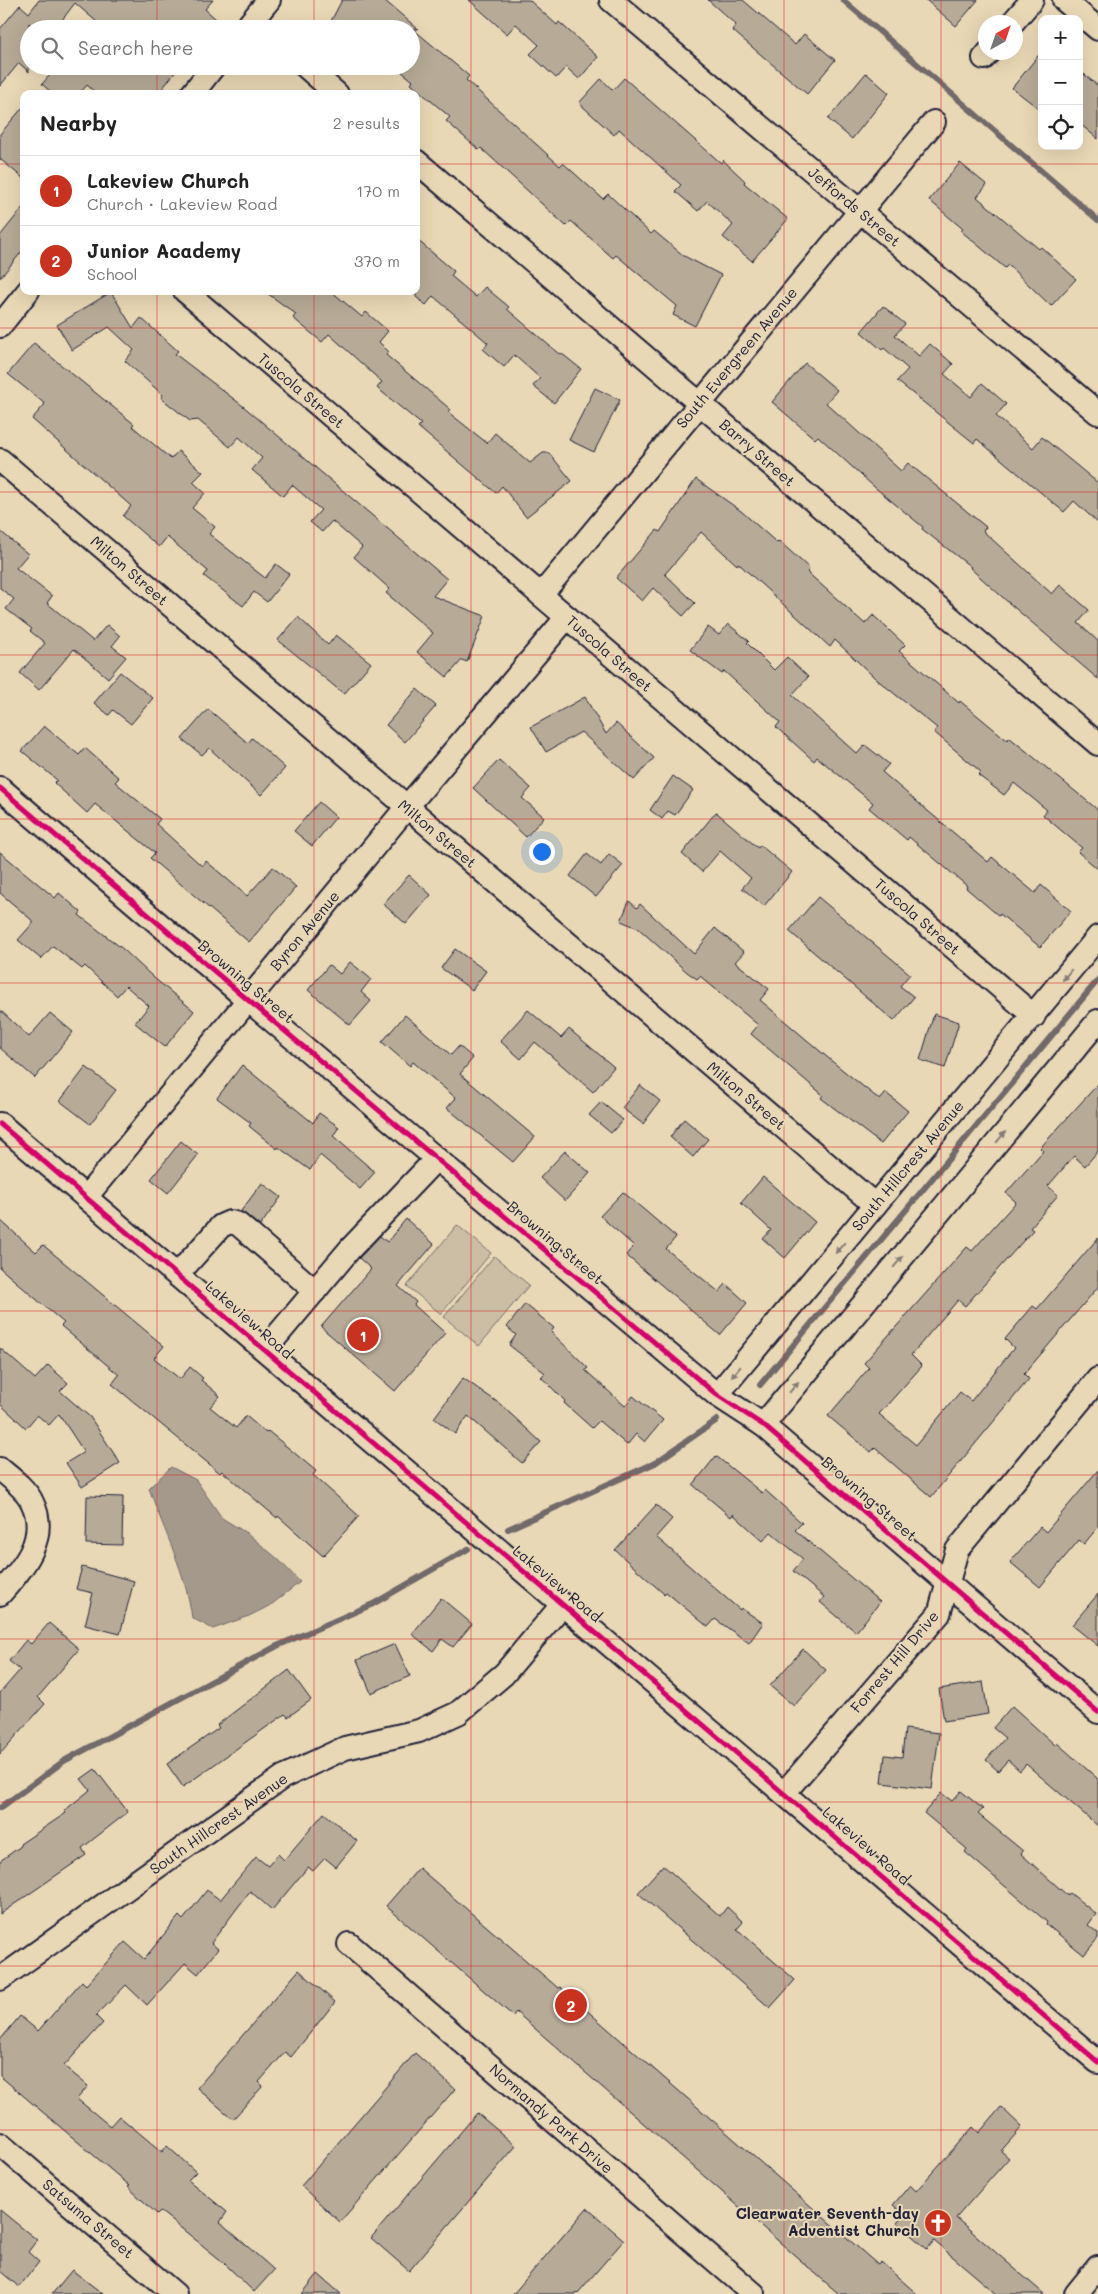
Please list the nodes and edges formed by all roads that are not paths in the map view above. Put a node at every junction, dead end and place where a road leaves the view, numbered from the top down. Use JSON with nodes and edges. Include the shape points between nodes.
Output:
{"nodes":[{"id":1,"x":269,"y":0,"type":"edge"},
{"id":2,"x":611,"y":0,"type":"edge"},
{"id":3,"x":1032,"y":0,"type":"edge"},
{"id":4,"x":1064,"y":0,"type":"edge"},
{"id":5,"x":1019,"y":15,"type":"edge"},
{"id":6,"x":257,"y":20,"type":"edge"},
{"id":7,"x":1098,"y":29,"type":"edge"},
{"id":8,"x":207,"y":75,"type":"edge"},
{"id":9,"x":315,"y":75,"type":"edge"},
{"id":10,"x":195,"y":90,"type":"edge"},
{"id":11,"x":332,"y":90,"type":"edge"},
{"id":12,"x":934,"y":122,"type":"dead end"},
{"id":13,"x":420,"y":164,"type":"edge"},
{"id":14,"x":858,"y":212,"type":"junction"},
{"id":15,"x":25,"y":295,"type":"edge"},
{"id":16,"x":190,"y":295,"type":"edge"},
{"id":17,"x":0,"y":326,"type":"edge"},
{"id":18,"x":699,"y":403,"type":"junction"},
{"id":19,"x":1098,"y":413,"type":"edge"},
{"id":20,"x":0,"y":460,"type":"edge"},
{"id":21,"x":541,"y":595,"type":"junction"},
{"id":22,"x":567,"y":617,"type":"junction"},
{"id":23,"x":1098,"y":744,"type":"edge"},
{"id":24,"x":0,"y":788,"type":"edge"},
{"id":25,"x":406,"y":808,"type":"junction"},
{"id":26,"x":1098,"y":937,"type":"edge"},
{"id":27,"x":248,"y":1000,"type":"junction"},
{"id":28,"x":1034,"y":1016,"type":"junction"},
{"id":29,"x":1098,"y":1021,"type":"edge"},
{"id":30,"x":0,"y":1124,"type":"edge"},
{"id":31,"x":436,"y":1159,"type":"junction"},
{"id":32,"x":86,"y":1197,"type":"junction"},
{"id":33,"x":876,"y":1206,"type":"junction"},
{"id":34,"x":177,"y":1275,"type":"junction"},
{"id":35,"x":315,"y":1291,"type":"junction"},
{"id":36,"x":265,"y":1350,"type":"junction"},
{"id":37,"x":1098,"y":1379,"type":"edge"},
{"id":38,"x":717,"y":1395,"type":"junction"},
{"id":39,"x":763,"y":1425,"type":"junction"},
{"id":40,"x":0,"y":1469,"type":"edge"},
{"id":41,"x":948,"y":1583,"type":"junction"},
{"id":42,"x":0,"y":1594,"type":"edge"},
{"id":43,"x":562,"y":1605,"type":"junction"},
{"id":44,"x":1098,"y":1712,"type":"edge"},
{"id":45,"x":784,"y":1793,"type":"junction"},
{"id":46,"x":349,"y":1944,"type":"dead end"},
{"id":47,"x":0,"y":1979,"type":"edge"},
{"id":48,"x":1098,"y":2062,"type":"edge"},
{"id":49,"x":0,"y":2144,"type":"edge"},
{"id":50,"x":1098,"y":2267,"type":"edge"},
{"id":51,"x":176,"y":2294,"type":"edge"},
{"id":52,"x":754,"y":2294,"type":"edge"},
{"id":53,"x":1076,"y":2294,"type":"edge"}],
"edges":[{"from":1,"to":6,"type":"street"},
{"from":2,"to":14,"type":"street","name":"Jeffords Street"},
{"from":3,"to":5,"type":"street"},
{"from":4,"to":7,"type":"street"},
{"from":8,"to":10,"type":"street"},
{"from":9,"to":11,"type":"street"},
{"from":12,"to":14,"type":"street","name":"South Evergreen Avenue"},
{"from":13,"to":18,"type":"street","name":"Barry Street"},
{"from":14,"to":18,"type":"street","name":"South Evergreen Avenue"},
{"from":14,"to":19,"type":"street","name":"Jeffords Street"},
{"from":15,"to":17,"type":"street"},
{"from":16,"to":21,"type":"street","name":"Tuscola Street"},
{"from":18,"to":21,"type":"street","name":"South Evergreen Avenue"},
{"from":18,"to":23,"type":"street","name":"Barry Street"},
{"from":20,"to":25,"type":"street","name":"Milton Street"},
{"from":21,"to":22,"type":"street","name":"Tuscola Street"},
{"from":22,"to":25,"type":"street","name":"Byron Avenue"},
{"from":22,"to":28,"type":"street","name":"Tuscola Street"},
{"from":24,"to":27,"type":"street","name":"Browning Street"},
{"from":25,"to":27,"type":"street","name":"Byron Avenue"},
{"from":25,"to":33,"type":"street","name":"Milton Street"},
{"from":26,"to":28,"type":"street","name":"South Hillcrest Avenue","one_way":true},
{"from":27,"to":31,"type":"street","name":"Browning Street"},
{"from":27,"to":32,"type":"street","name":"Byron Avenue"},
{"from":28,"to":33,"type":"street","name":"South Hillcrest Avenue"},
{"from":39,"to":29,"type":"street","one_way":true},
{"from":30,"to":32,"type":"street","name":"Lakeview Road"},
{"from":31,"to":35,"type":"street","via":[[350,1249]]},
{"from":31,"to":38,"type":"street","name":"Browning Street"},
{"from":32,"to":34,"type":"street","name":"Lakeview Road"},
{"from":33,"to":38,"type":"street","name":"South Hillcrest Avenue","one_way":true},
{"from":34,"to":35,"type":"street","via":[[221,1226],[230,1222],[238,1224]]},
{"from":34,"to":36,"type":"street","name":"Lakeview Road"},
{"from":35,"to":36,"type":"street"},
{"from":36,"to":43,"type":"street","name":"Lakeview Road"},
{"from":37,"to":41,"type":"street","name":"Forrest Hill Drive","via":[[957,1550]]},
{"from":38,"to":39,"type":"street","name":"Browning Street"},
{"from":39,"to":41,"type":"street","name":"Browning Street"},
{"from":40,"to":42,"type":"street","via":[[32,1502],[38,1522],[36,1543],[22,1568]]},
{"from":41,"to":44,"type":"street","name":"Browning Street"},
{"from":41,"to":45,"type":"street","name":"Forrest Hill Drive","via":[[939,1614]]},
{"from":43,"to":45,"type":"street","name":"Lakeview Road"},
{"from":43,"to":47,"type":"street","name":"South Hillcrest Avenue","via":[[504,1674],[458,1713],[419,1731],[345,1748],[283,1777]]},
{"from":45,"to":48,"type":"street","name":"Lakeview Road"},
{"from":46,"to":52,"type":"street","name":"Normandy Park Drive"},
{"from":49,"to":51,"type":"street","name":"Satsuma Street"},
{"from":50,"to":53,"type":"street"}]}
